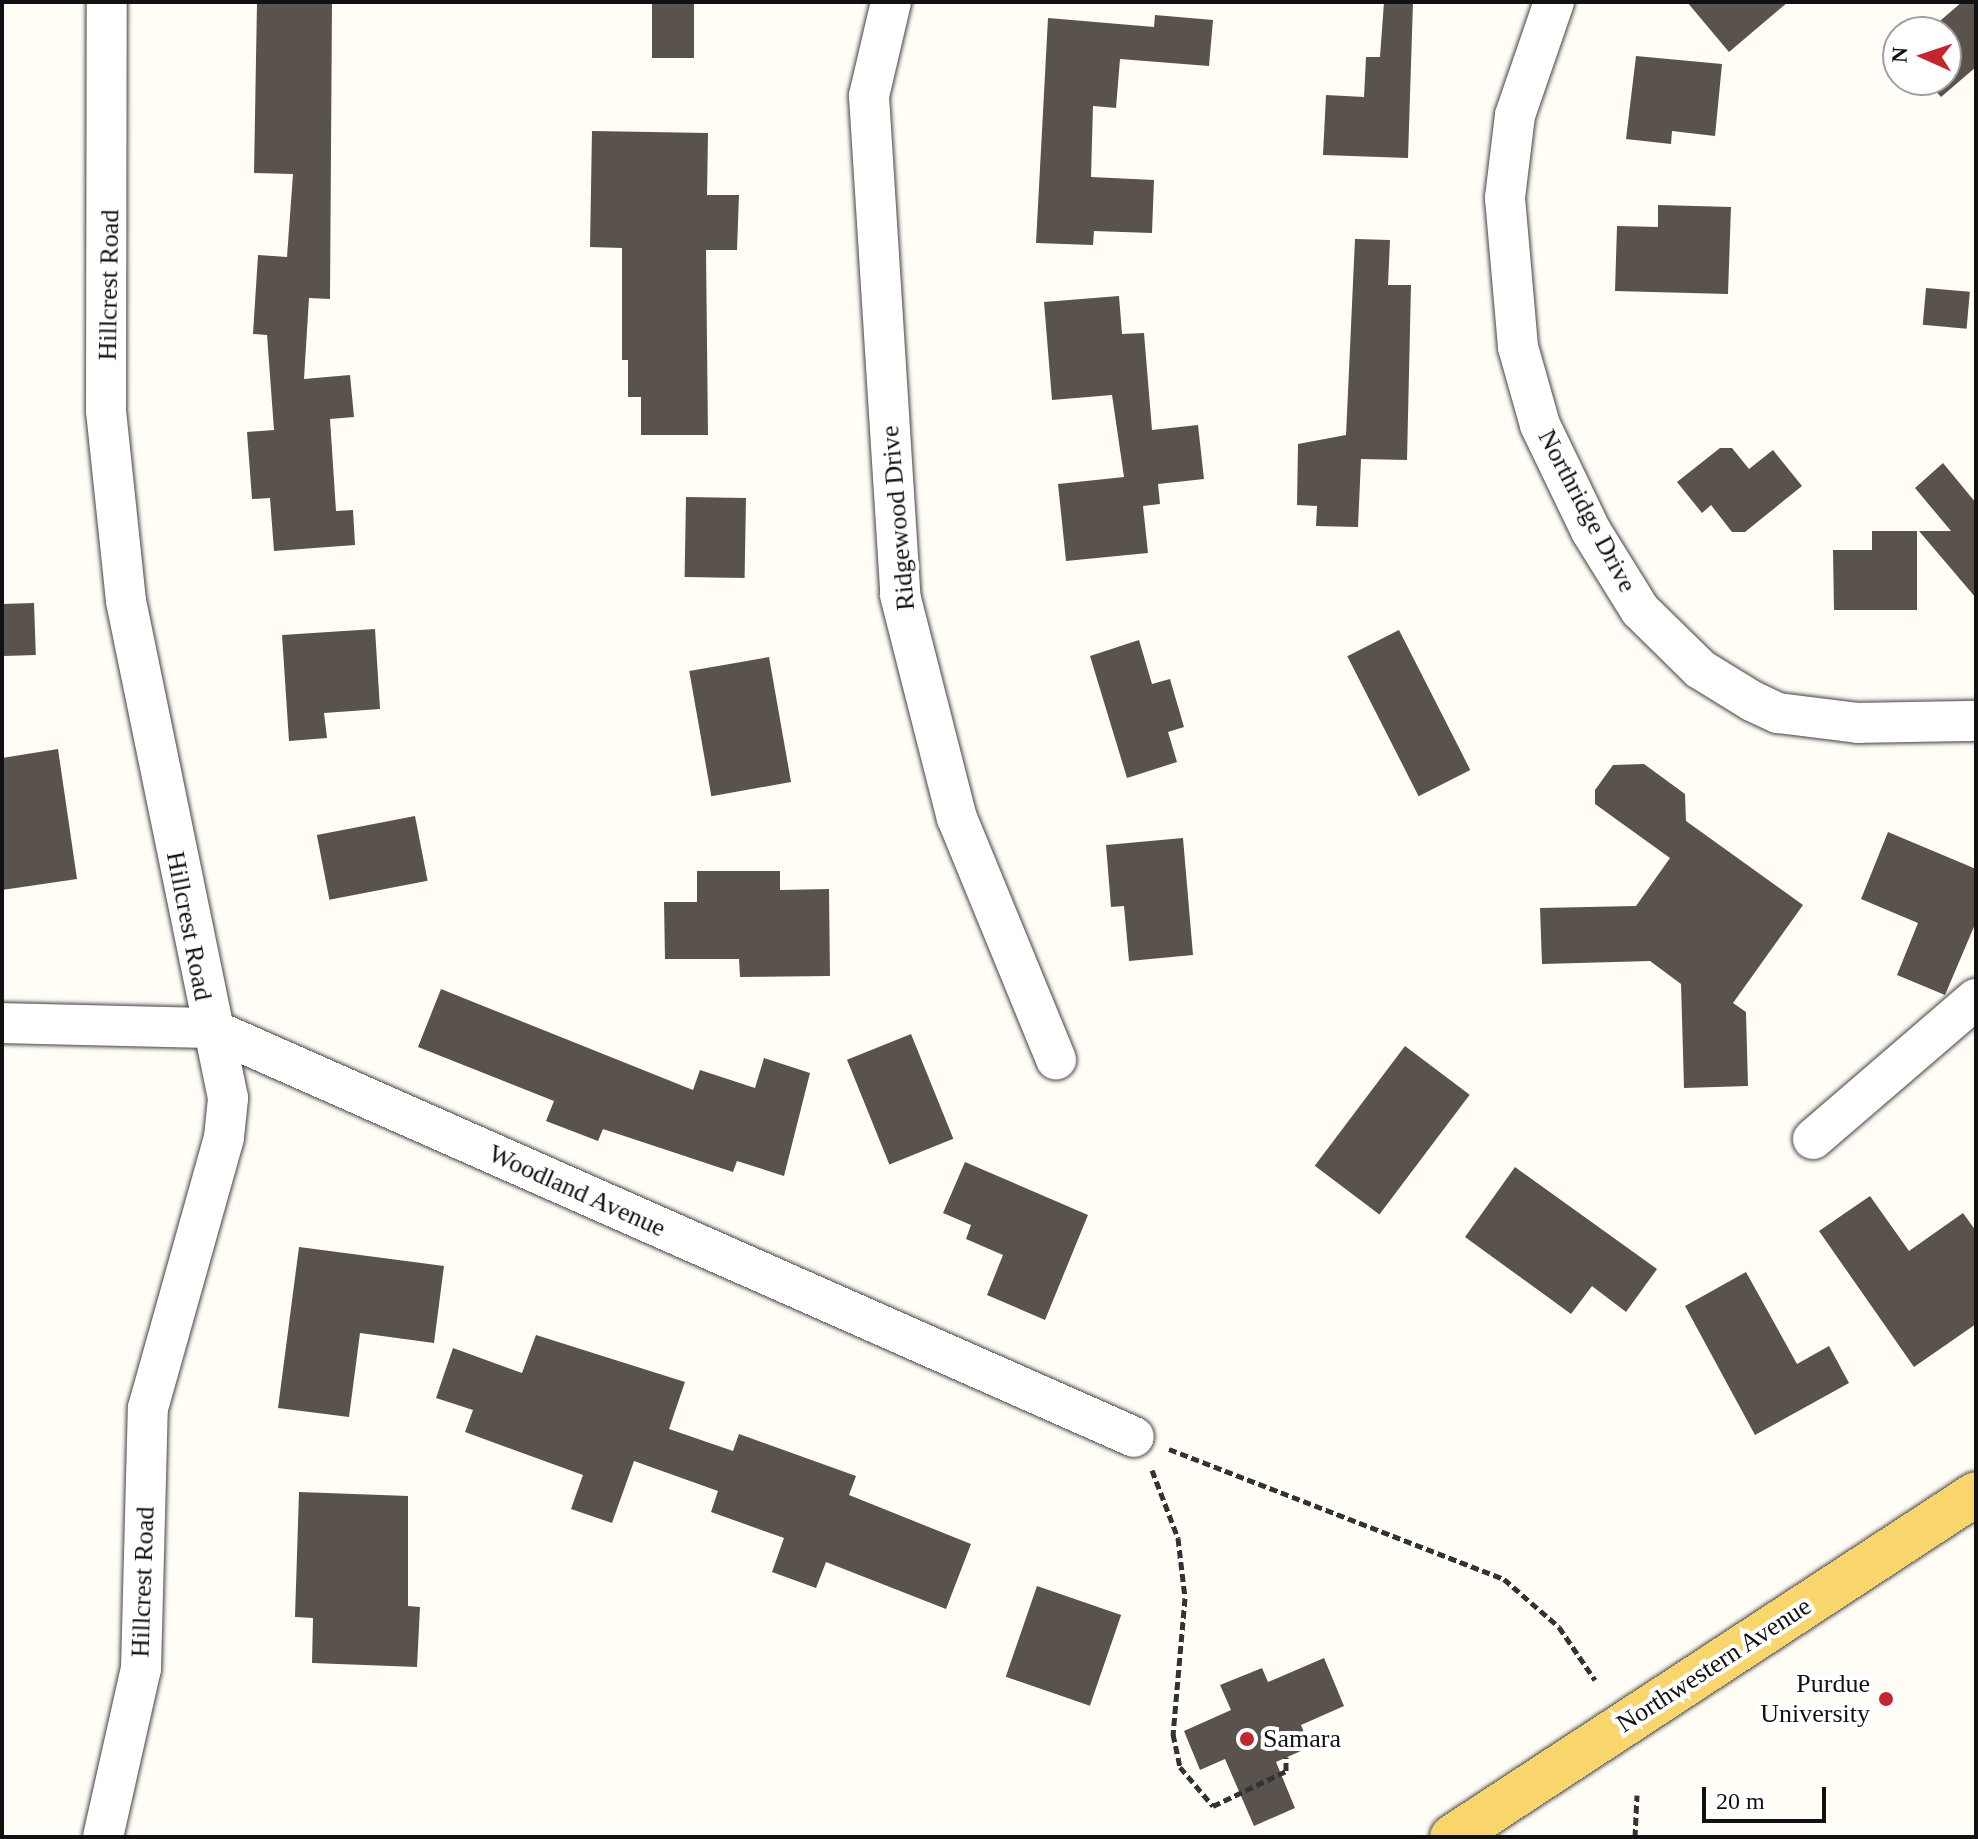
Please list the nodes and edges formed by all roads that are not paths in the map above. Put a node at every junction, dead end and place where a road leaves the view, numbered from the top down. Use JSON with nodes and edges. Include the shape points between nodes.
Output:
{"nodes":[{"id":1,"x":107,"y":2,"type":"edge"},
{"id":2,"x":891,"y":2,"type":"edge"},
{"id":3,"x":1554,"y":2,"type":"edge"},
{"id":4,"x":1976,"y":721,"type":"edge"},
{"id":5,"x":1976,"y":999,"type":"edge"},
{"id":6,"x":2,"y":1023,"type":"edge"},
{"id":7,"x":209,"y":1028,"type":"junction"},
{"id":8,"x":1056,"y":1059,"type":"dead end"},
{"id":9,"x":1813,"y":1139,"type":"dead end"},
{"id":10,"x":1134,"y":1437,"type":"road end"},
{"id":11,"x":1976,"y":1494,"type":"edge"},
{"id":12,"x":103,"y":1837,"type":"edge"},
{"id":13,"x":1452,"y":1837,"type":"edge"}],
"edges":[{"from":1,"to":7,"type":"street","name":"Hillcrest Road","via":[[106,411],[126,601]]},
{"from":2,"to":8,"type":"street","name":"Ridgewood Drive","via":[[869,96],[900,595],[957,818]]},
{"from":3,"to":4,"type":"street","name":"Northridge Drive","via":[[1515,115],[1505,198],[1518,347],[1540,425],[1591,531],[1640,610],[1700,669],[1752,701],[1778,713],[1858,723]]},
{"from":5,"to":9,"type":"street"},
{"from":6,"to":7,"type":"street","name":"Woodland Avenue"},
{"from":7,"to":10,"type":"street","name":"Woodland Avenue"},
{"from":7,"to":12,"type":"street","name":"Hillcrest Road","via":[[228,1098],[224,1137],[148,1408],[141,1669]]},
{"from":11,"to":13,"type":"main road","name":"Northwestern Avenue"}]}
